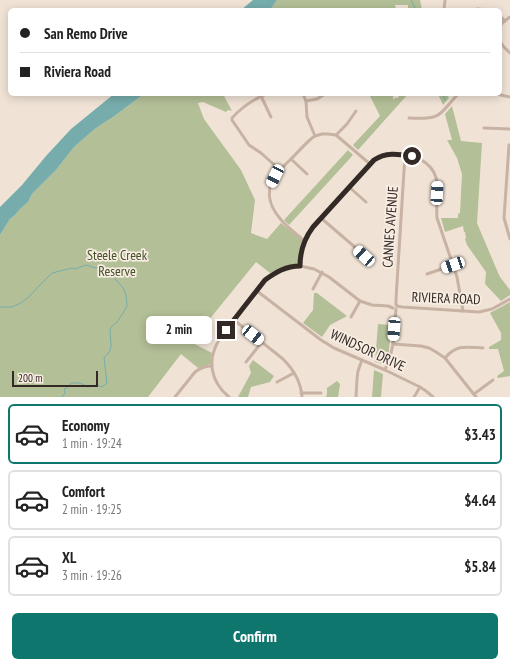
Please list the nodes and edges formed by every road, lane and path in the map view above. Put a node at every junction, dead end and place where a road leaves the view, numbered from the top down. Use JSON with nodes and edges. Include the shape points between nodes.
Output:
{"nodes":[{"id":1,"x":510,"y":17,"type":"edge"},
{"id":2,"x":502,"y":18,"type":"edge"},
{"id":3,"x":505,"y":21,"type":"junction"},
{"id":4,"x":502,"y":24,"type":"edge"},
{"id":5,"x":502,"y":44,"type":"edge"},
{"id":6,"x":510,"y":54,"type":"edge"},
{"id":7,"x":261,"y":96,"type":"joint"},
{"id":8,"x":304,"y":96,"type":"edge"},
{"id":9,"x":322,"y":96,"type":"edge"},
{"id":10,"x":456,"y":96,"type":"edge"},
{"id":11,"x":306,"y":101,"type":"junction"},
{"id":12,"x":356,"y":111,"type":"dead end"},
{"id":13,"x":271,"y":117,"type":"dead end"},
{"id":14,"x":409,"y":118,"type":"dead end"},
{"id":15,"x":484,"y":128,"type":"dead end"},
{"id":16,"x":510,"y":129,"type":"edge"},
{"id":17,"x":336,"y":135,"type":"junction"},
{"id":18,"x":315,"y":136,"type":"junction"},
{"id":19,"x":509,"y":145,"type":"edge"},
{"id":20,"x":405,"y":155,"type":"junction"},
{"id":21,"x":290,"y":159,"type":"junction"},
{"id":22,"x":509,"y":163,"type":"edge"},
{"id":23,"x":370,"y":164,"type":"junction"},
{"id":24,"x":280,"y":170,"type":"junction"},
{"id":25,"x":306,"y":174,"type":"dead end"},
{"id":26,"x":349,"y":187,"type":"junction"},
{"id":27,"x":505,"y":200,"type":"junction"},
{"id":28,"x":510,"y":200,"type":"edge"},
{"id":29,"x":366,"y":202,"type":"dead end"},
{"id":30,"x":321,"y":218,"type":"junction"},
{"id":31,"x":510,"y":239,"type":"edge"},
{"id":32,"x":305,"y":240,"type":"junction"},
{"id":33,"x":364,"y":256,"type":"dead end"},
{"id":34,"x":453,"y":265,"type":"junction"},
{"id":35,"x":300,"y":266,"type":"junction"},
{"id":36,"x":322,"y":272,"type":"junction"},
{"id":37,"x":427,"y":274,"type":"dead end"},
{"id":38,"x":313,"y":289,"type":"dead end"},
{"id":39,"x":257,"y":291,"type":"junction"},
{"id":40,"x":510,"y":299,"type":"edge"},
{"id":41,"x":360,"y":301,"type":"junction"},
{"id":42,"x":395,"y":307,"type":"junction"},
{"id":43,"x":462,"y":311,"type":"junction"},
{"id":44,"x":351,"y":317,"type":"dead end"},
{"id":45,"x":234,"y":320,"type":"junction"},
{"id":46,"x":262,"y":342,"type":"junction"},
{"id":47,"x":393,"y":344,"type":"junction"},
{"id":48,"x":483,"y":348,"type":"dead end"},
{"id":49,"x":445,"y":358,"type":"junction"},
{"id":50,"x":362,"y":360,"type":"junction"},
{"id":51,"x":246,"y":362,"type":"dead end"},
{"id":52,"x":212,"y":366,"type":"junction"},
{"id":53,"x":385,"y":370,"type":"junction"},
{"id":54,"x":294,"y":373,"type":"junction"},
{"id":55,"x":493,"y":380,"type":"dead end"},
{"id":56,"x":277,"y":382,"type":"dead end"},
{"id":57,"x":420,"y":387,"type":"junction"},
{"id":58,"x":321,"y":393,"type":"dead end"},
{"id":59,"x":302,"y":395,"type":"edge"},
{"id":60,"x":475,"y":395,"type":"edge"},
{"id":61,"x":175,"y":397,"type":"edge"},
{"id":62,"x":229,"y":397,"type":"edge"},
{"id":63,"x":356,"y":397,"type":"edge"},
{"id":64,"x":414,"y":397,"type":"edge"},
{"id":65,"x":433,"y":397,"type":"edge"}],
"edges":[{"from":1,"to":3,"type":"street"},
{"from":2,"to":3,"type":"street"},
{"from":3,"to":4,"type":"street"},
{"from":5,"to":6,"type":"street"},
{"from":7,"to":13,"type":"street"},
{"from":7,"to":24,"type":"street","via":[[233,116],[232,120],[249,144]]},
{"from":8,"to":11,"type":"street"},
{"from":9,"to":11,"type":"street"},
{"from":10,"to":14,"type":"street","via":[[437,116],[427,119]]},
{"from":11,"to":18,"type":"street","via":[[307,117]]},
{"from":12,"to":17,"type":"street"},
{"from":15,"to":16,"type":"street"},
{"from":17,"to":18,"type":"street"},
{"from":17,"to":23,"type":"street"},
{"from":18,"to":21,"type":"street"},
{"from":19,"to":22,"type":"street"},
{"from":20,"to":23,"type":"street","via":[[386,154]]},
{"from":20,"to":34,"type":"street","via":[[424,161],[434,172],[437,185],[437,218]]},
{"from":20,"to":42,"type":"street","name":"CANNES AVENUE"},
{"from":21,"to":24,"type":"street"},
{"from":21,"to":25,"type":"street"},
{"from":22,"to":27,"type":"street"},
{"from":23,"to":26,"type":"street"},
{"from":24,"to":32,"type":"street","via":[[271,184],[270,200],[280,220]]},
{"from":26,"to":29,"type":"street"},
{"from":26,"to":30,"type":"street"},
{"from":27,"to":28,"type":"street"},
{"from":27,"to":31,"type":"street","via":[[504,218]]},
{"from":30,"to":32,"type":"street"},
{"from":30,"to":33,"type":"street"},
{"from":32,"to":35,"type":"street"},
{"from":34,"to":37,"type":"street"},
{"from":34,"to":43,"type":"street","via":[[459,285]]},
{"from":35,"to":36,"type":"street","name":"RIVIERA ROAD"},
{"from":35,"to":39,"type":"street","name":"RIVIERA ROAD","via":[[279,270],[265,280]]},
{"from":36,"to":38,"type":"street"},
{"from":36,"to":41,"type":"street","name":"RIVIERA ROAD"},
{"from":39,"to":45,"type":"street","name":"RIVIERA ROAD"},
{"from":39,"to":50,"type":"street","name":"WINDSOR DRIVE","via":[[334,348]]},
{"from":40,"to":43,"type":"street","name":"RIVIERA ROAD","via":[[487,311]]},
{"from":41,"to":42,"type":"street","name":"RIVIERA ROAD"},
{"from":41,"to":44,"type":"street"},
{"from":42,"to":43,"type":"street","name":"RIVIERA ROAD"},
{"from":42,"to":47,"type":"street","name":"CANNES AVENUE"},
{"from":45,"to":46,"type":"street"},
{"from":45,"to":52,"type":"street","name":"RIVIERA ROAD","via":[[216,345]]},
{"from":46,"to":51,"type":"street"},
{"from":46,"to":54,"type":"street","via":[[283,358]]},
{"from":47,"to":49,"type":"street","via":[[429,348]]},
{"from":47,"to":53,"type":"street","name":"CANNES AVENUE"},
{"from":48,"to":49,"type":"street","via":[[456,348]]},
{"from":49,"to":60,"type":"street"},
{"from":50,"to":53,"type":"street","name":"WINDSOR DRIVE"},
{"from":50,"to":63,"type":"street","via":[[358,371]]},
{"from":52,"to":61,"type":"street","via":[[195,372]]},
{"from":52,"to":62,"type":"street","name":"RIVIERA ROAD","via":[[217,383]]},
{"from":53,"to":57,"type":"street","name":"WINDSOR DRIVE"},
{"from":54,"to":56,"type":"street"},
{"from":54,"to":59,"type":"street"},
{"from":55,"to":60,"type":"street"},
{"from":57,"to":64,"type":"street"},
{"from":57,"to":65,"type":"street","name":"WINDSOR DRIVE"},
{"from":58,"to":59,"type":"street"}]}
